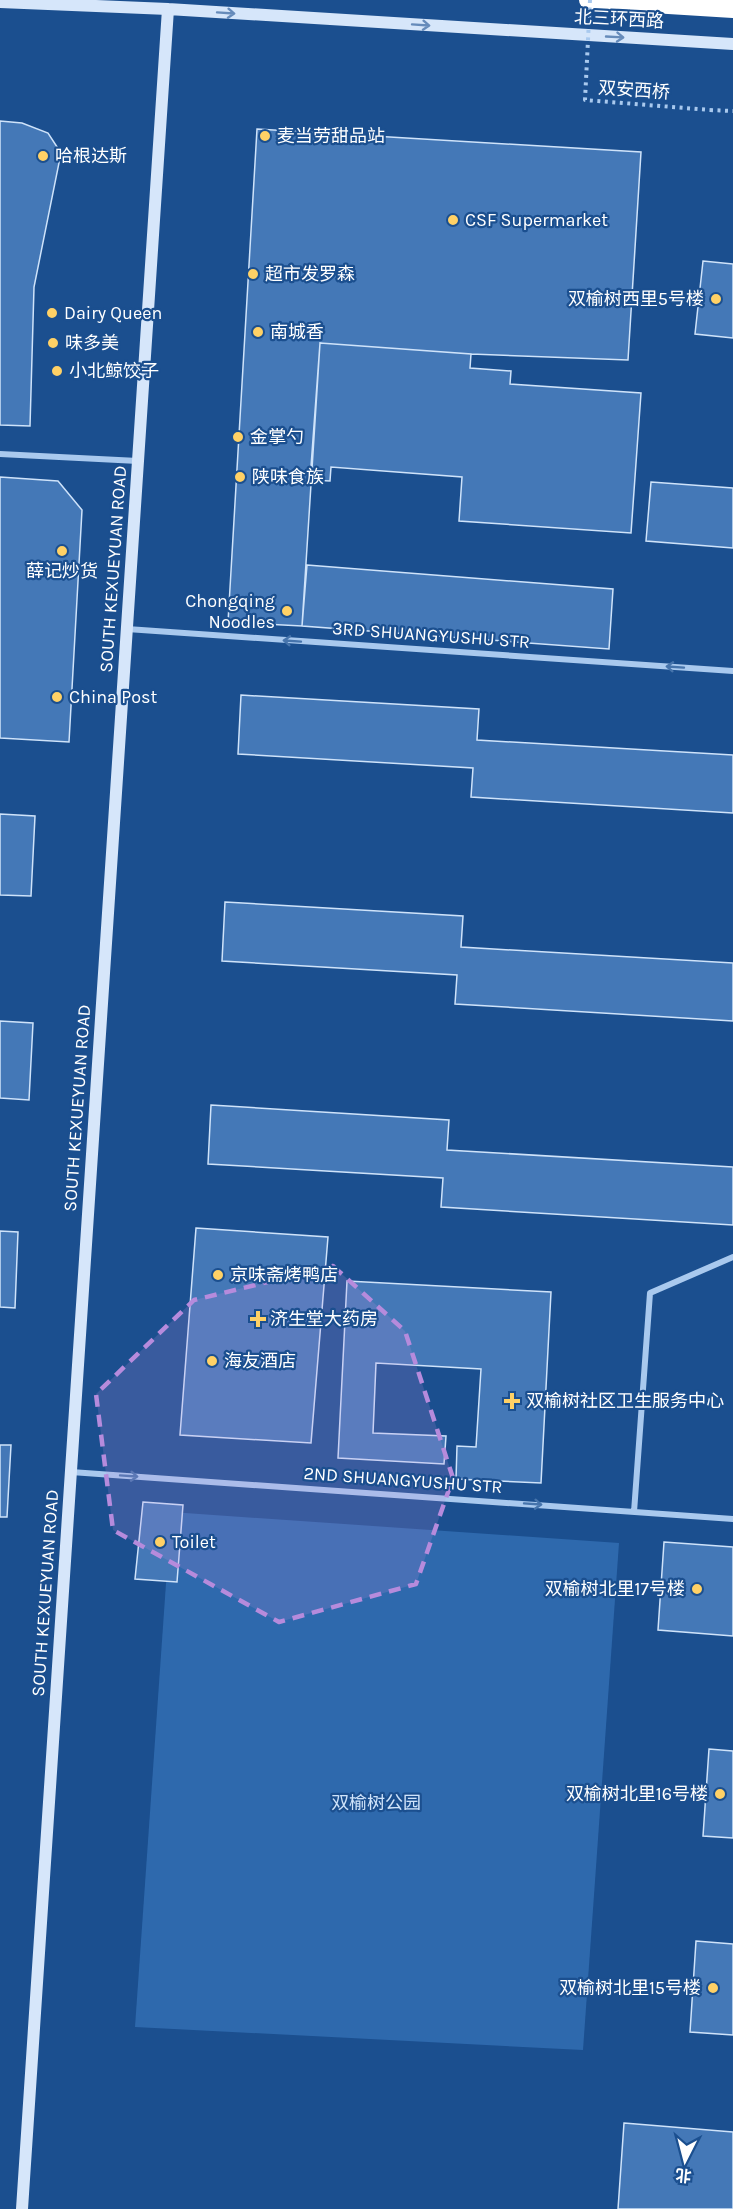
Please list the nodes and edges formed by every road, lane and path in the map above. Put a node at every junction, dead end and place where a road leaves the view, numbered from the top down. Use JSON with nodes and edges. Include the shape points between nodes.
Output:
{"nodes":[{"id":1,"x":589,"y":0,"type":"edge"},
{"id":2,"x":0,"y":2,"type":"edge"},
{"id":3,"x":168,"y":9,"type":"junction"},
{"id":4,"x":733,"y":9,"type":"edge"},
{"id":5,"x":733,"y":44,"type":"edge"},
{"id":6,"x":733,"y":111,"type":"edge"},
{"id":7,"x":0,"y":454,"type":"edge"},
{"id":8,"x":138,"y":461,"type":"junction"},
{"id":9,"x":127,"y":630,"type":"junction"},
{"id":10,"x":733,"y":671,"type":"edge"},
{"id":11,"x":733,"y":1257,"type":"edge"},
{"id":12,"x":71,"y":1472,"type":"junction"},
{"id":13,"x":634,"y":1512,"type":"junction"},
{"id":14,"x":733,"y":1519,"type":"edge"},
{"id":15,"x":22,"y":2209,"type":"edge"}],
"edges":[{"from":1,"to":4,"type":"highway"},
{"from":1,"to":6,"type":"path","name":"双安西桥","bridge":true,"via":[[585,100]]},
{"from":2,"to":3,"type":"street","name":"北三环西路"},
{"from":3,"to":5,"type":"street","name":"北三环西路","one_way":true},
{"from":3,"to":8,"type":"street","name":"SOUTH KEXUEYUAN ROAD"},
{"from":7,"to":8,"type":"street"},
{"from":8,"to":9,"type":"street","name":"SOUTH KEXUEYUAN ROAD"},
{"from":10,"to":9,"type":"street","name":"3RD SHUANGYUSHU STR","one_way":true},
{"from":9,"to":12,"type":"street","name":"SOUTH KEXUEYUAN ROAD"},
{"from":11,"to":13,"type":"street","via":[[650,1293]]},
{"from":12,"to":13,"type":"street","name":"2ND SHUANGYUSHU STR","one_way":true},
{"from":12,"to":15,"type":"street","name":"SOUTH KEXUEYUAN ROAD"},
{"from":13,"to":14,"type":"street","name":"2ND SHUANGYUSHU STR"}]}
